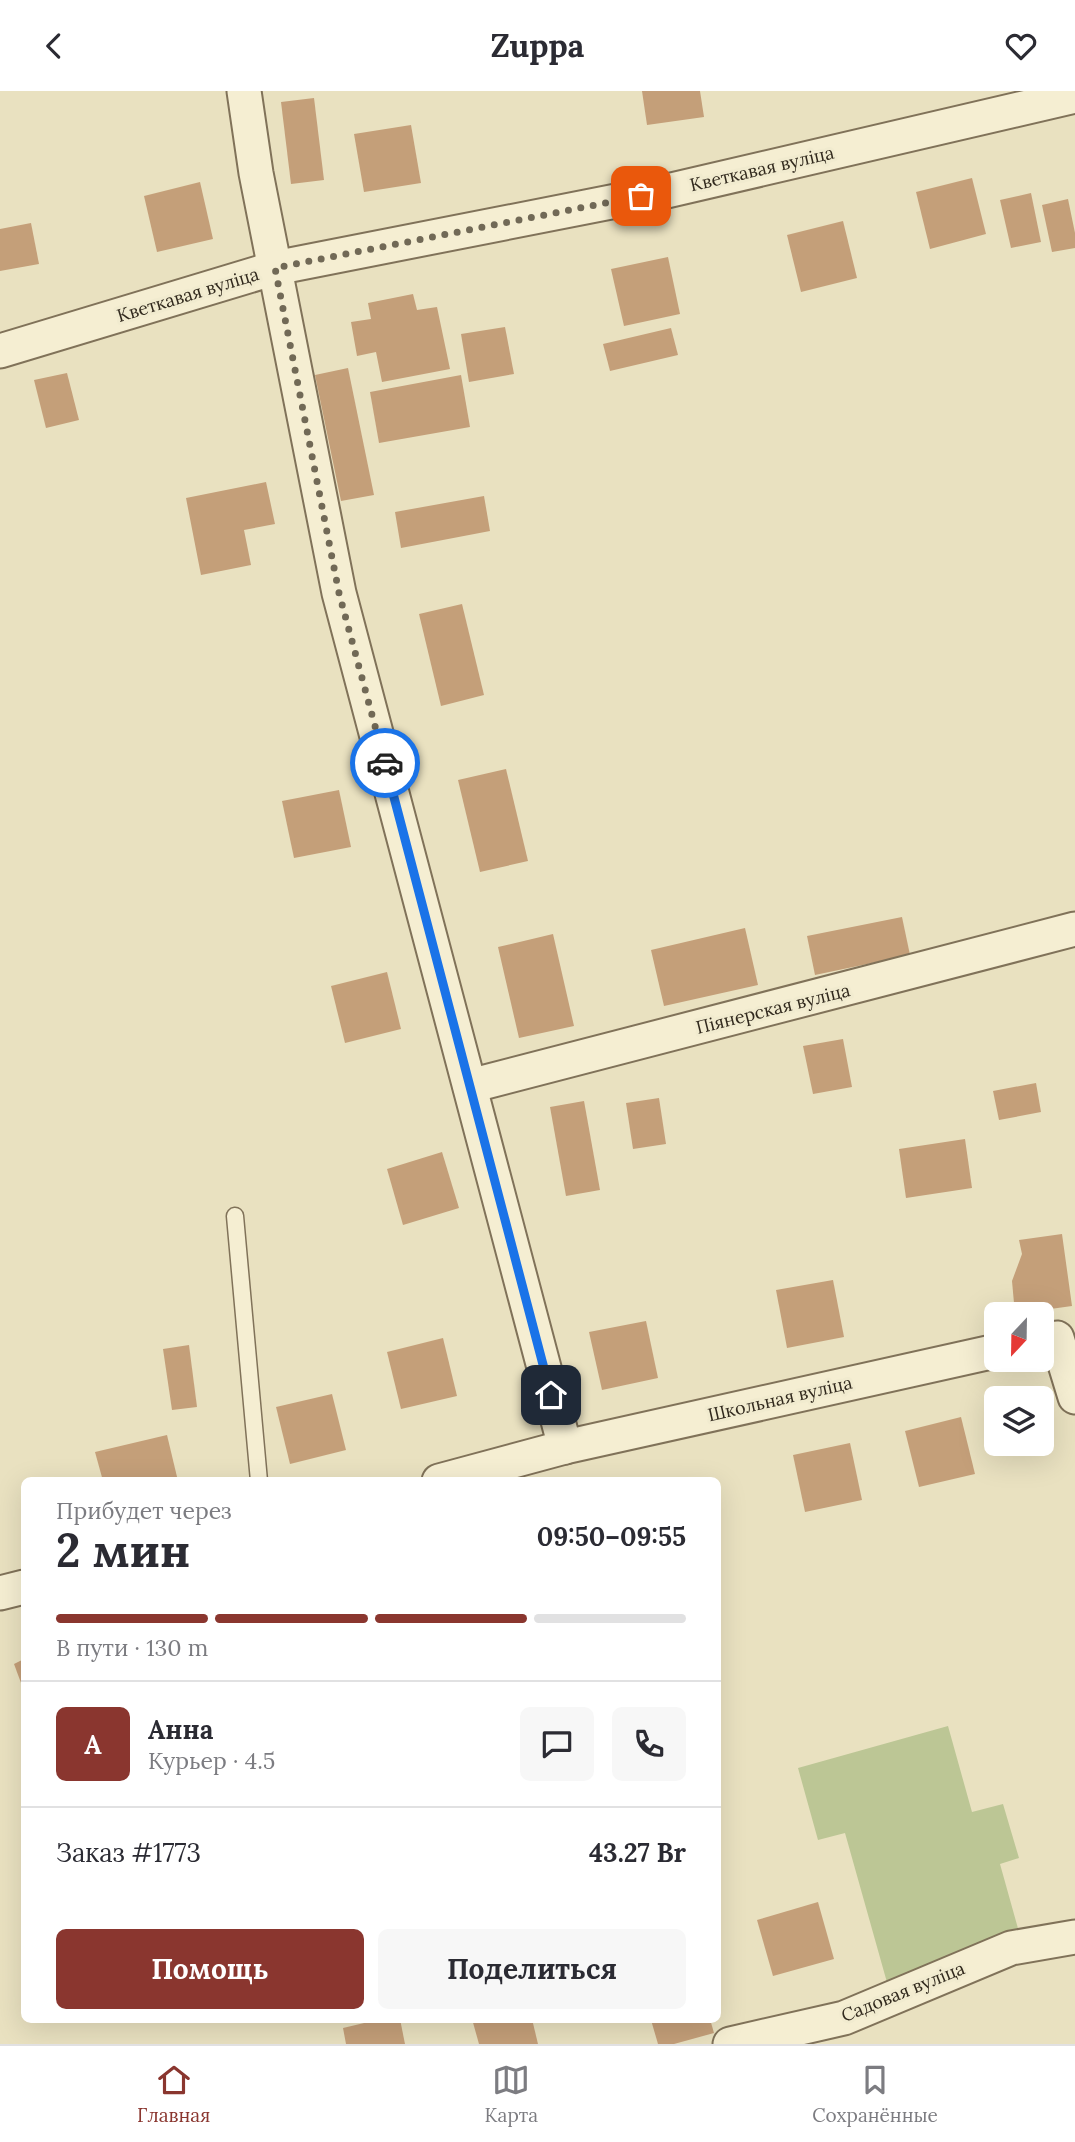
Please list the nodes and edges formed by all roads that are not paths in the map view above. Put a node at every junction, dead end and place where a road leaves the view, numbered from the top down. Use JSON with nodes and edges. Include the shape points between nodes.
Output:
{"nodes":[{"id":1,"x":244,"y":91,"type":"edge"},
{"id":2,"x":1075,"y":96,"type":"edge"},
{"id":3,"x":275,"y":268,"type":"junction"},
{"id":4,"x":0,"y":351,"type":"edge"},
{"id":5,"x":1075,"y":929,"type":"edge"},
{"id":6,"x":471,"y":1086,"type":"junction"},
{"id":7,"x":234,"y":1216,"type":"dead end"},
{"id":8,"x":1058,"y":1337,"type":"edge"},
{"id":9,"x":984,"y":1354,"type":"edge"},
{"id":10,"x":1075,"y":1397,"type":"edge"},
{"id":11,"x":565,"y":1447,"type":"junction"},
{"id":12,"x":259,"y":1477,"type":"edge"},
{"id":13,"x":454,"y":1477,"type":"edge"},
{"id":14,"x":21,"y":1588,"type":"edge"},
{"id":15,"x":0,"y":1593,"type":"edge"},
{"id":16,"x":1075,"y":1937,"type":"edge"},
{"id":17,"x":730,"y":2044,"type":"edge"}],
"edges":[{"from":1,"to":3,"type":"street"},
{"from":2,"to":3,"type":"street","name":"Кветкавая вуліца","via":[[667,191]]},
{"from":3,"to":4,"type":"street","name":"Кветкавая вуліца"},
{"from":3,"to":6,"type":"street","via":[[339,593]]},
{"from":5,"to":6,"type":"street","name":"Піянерская вуліца"},
{"from":6,"to":11,"type":"street"},
{"from":7,"to":12,"type":"lane"},
{"from":8,"to":10,"type":"street"},
{"from":9,"to":11,"type":"street","name":"Школьная вуліца"},
{"from":11,"to":13,"type":"street","name":"Школьная вуліца"},
{"from":14,"to":15,"type":"street"},
{"from":16,"to":17,"type":"street","name":"Садовая вуліца","via":[[1011,1948],[844,2018]]}]}
